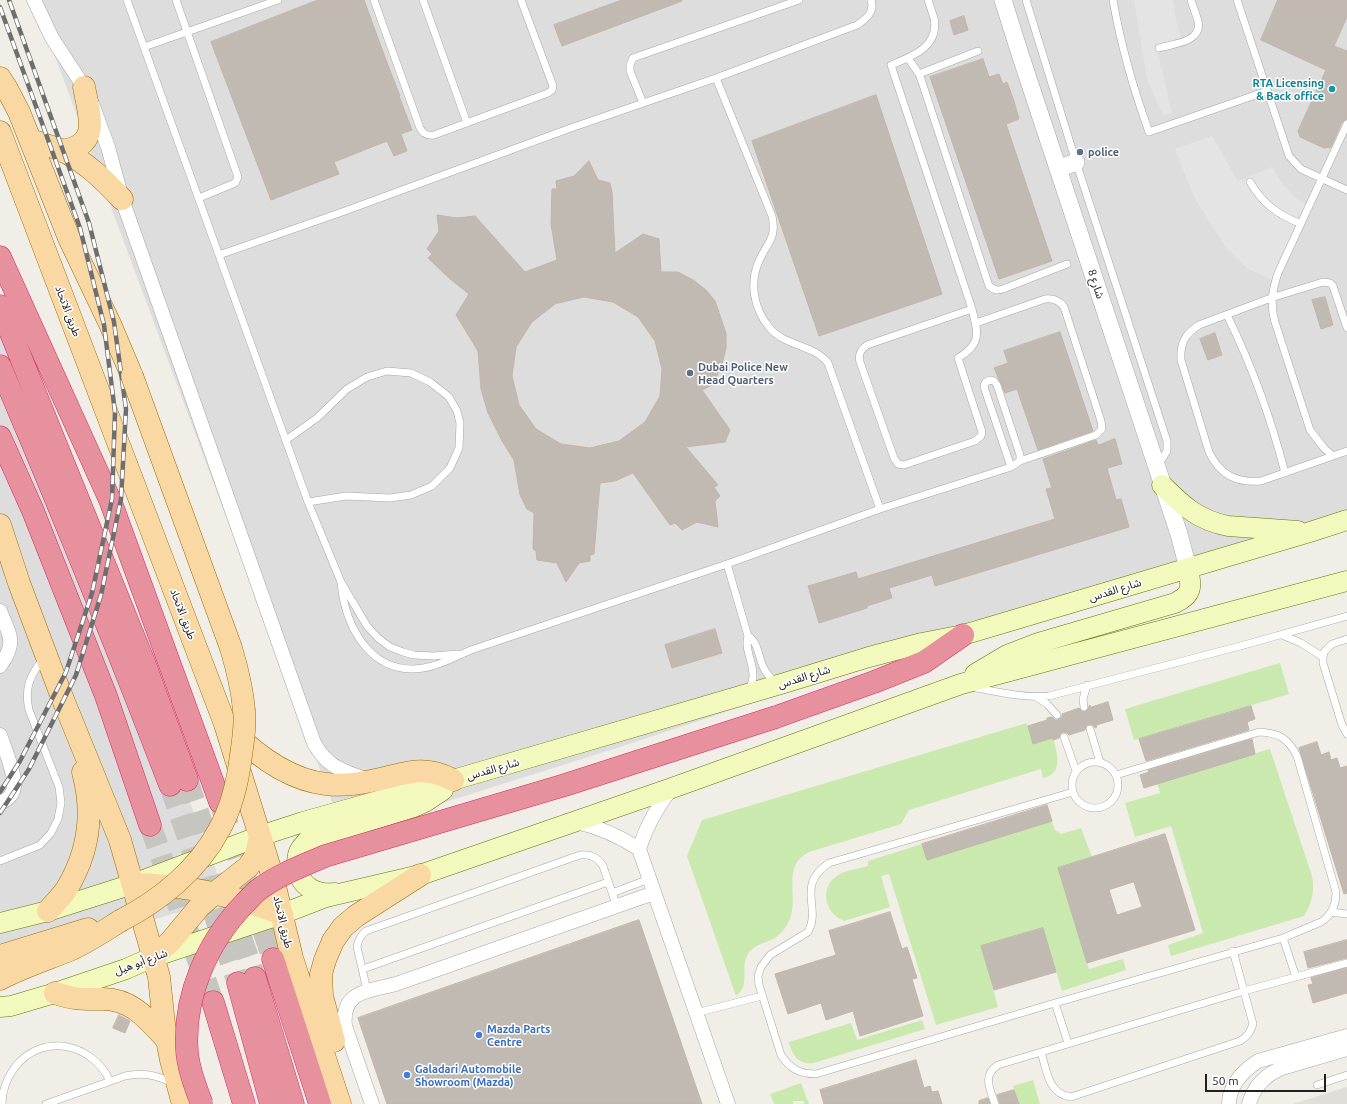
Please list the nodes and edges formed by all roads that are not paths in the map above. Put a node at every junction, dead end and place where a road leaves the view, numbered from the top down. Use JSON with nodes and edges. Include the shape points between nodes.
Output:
{"nodes":[{"id":1,"x":34,"y":0,"type":"edge"},
{"id":2,"x":127,"y":0,"type":"edge"},
{"id":3,"x":176,"y":0,"type":"edge"},
{"id":4,"x":278,"y":0,"type":"edge"},
{"id":5,"x":374,"y":0,"type":"edge"},
{"id":6,"x":423,"y":0,"type":"edge"},
{"id":7,"x":521,"y":0,"type":"edge"},
{"id":8,"x":799,"y":0,"type":"edge"},
{"id":9,"x":871,"y":0,"type":"edge"},
{"id":10,"x":928,"y":0,"type":"edge"},
{"id":11,"x":1003,"y":0,"type":"edge"},
{"id":12,"x":1026,"y":0,"type":"edge"},
{"id":13,"x":1114,"y":0,"type":"edge"},
{"id":14,"x":1191,"y":0,"type":"edge"},
{"id":15,"x":1237,"y":0,"type":"edge"},
{"id":16,"x":187,"y":32,"type":"junction"},
{"id":17,"x":144,"y":47,"type":"junction"},
{"id":18,"x":1159,"y":48,"type":"dead end"},
{"id":19,"x":978,"y":51,"type":"dead end"},
{"id":20,"x":908,"y":58,"type":"junction"},
{"id":21,"x":919,"y":74,"type":"junction"},
{"id":22,"x":0,"y":78,"type":"edge"},
{"id":23,"x":716,"y":78,"type":"junction"},
{"id":24,"x":84,"y":87,"type":"junction"},
{"id":25,"x":1267,"y":91,"type":"junction"},
{"id":26,"x":643,"y":103,"type":"junction"},
{"id":27,"x":467,"y":123,"type":"junction"},
{"id":28,"x":1347,"y":124,"type":"edge"},
{"id":29,"x":0,"y":132,"type":"edge"},
{"id":30,"x":31,"y":140,"type":"junction"},
{"id":31,"x":61,"y":150,"type":"junction"},
{"id":32,"x":1076,"y":162,"type":"junction"},
{"id":33,"x":1058,"y":169,"type":"junction"},
{"id":34,"x":1322,"y":179,"type":"junction"},
{"id":35,"x":1250,"y":182,"type":"dead end"},
{"id":36,"x":1347,"y":190,"type":"edge"},
{"id":37,"x":199,"y":198,"type":"junction"},
{"id":38,"x":122,"y":199,"type":"junction"},
{"id":39,"x":1301,"y":224,"type":"junction"},
{"id":40,"x":219,"y":255,"type":"junction"},
{"id":41,"x":0,"y":256,"type":"edge"},
{"id":42,"x":1067,"y":264,"type":"dead end"},
{"id":43,"x":1271,"y":298,"type":"junction"},
{"id":44,"x":0,"y":306,"type":"edge"},
{"id":45,"x":972,"y":309,"type":"junction"},
{"id":46,"x":1227,"y":315,"type":"junction"},
{"id":47,"x":976,"y":323,"type":"junction"},
{"id":48,"x":1347,"y":328,"type":"edge"},
{"id":49,"x":0,"y":366,"type":"edge"},
{"id":50,"x":0,"y":437,"type":"edge"},
{"id":51,"x":286,"y":440,"type":"junction"},
{"id":52,"x":1347,"y":451,"type":"edge"},
{"id":53,"x":1333,"y":456,"type":"junction"},
{"id":54,"x":1020,"y":461,"type":"junction"},
{"id":55,"x":1011,"y":467,"type":"junction"},
{"id":56,"x":1285,"y":473,"type":"junction"},
{"id":57,"x":1159,"y":476,"type":"junction"},
{"id":58,"x":308,"y":502,"type":"junction"},
{"id":59,"x":880,"y":509,"type":"junction"},
{"id":60,"x":1347,"y":520,"type":"edge"},
{"id":61,"x":0,"y":525,"type":"edge"},
{"id":62,"x":1310,"y":532,"type":"junction"},
{"id":63,"x":726,"y":564,"type":"junction"},
{"id":64,"x":1188,"y":568,"type":"junction"},
{"id":65,"x":1347,"y":581,"type":"edge"},
{"id":66,"x":342,"y":582,"type":"junction"},
{"id":67,"x":0,"y":611,"type":"edge"},
{"id":68,"x":1347,"y":616,"type":"edge"},
{"id":69,"x":963,"y":635,"type":"junction"},
{"id":70,"x":1281,"y":635,"type":"junction"},
{"id":71,"x":748,"y":636,"type":"junction"},
{"id":72,"x":1347,"y":639,"type":"edge"},
{"id":73,"x":462,"y":654,"type":"junction"},
{"id":74,"x":46,"y":655,"type":"junction"},
{"id":75,"x":1323,"y":657,"type":"junction"},
{"id":76,"x":0,"y":666,"type":"edge"},
{"id":77,"x":781,"y":684,"type":"junction"},
{"id":78,"x":961,"y":684,"type":"junction"},
{"id":79,"x":1088,"y":685,"type":"junction"},
{"id":80,"x":60,"y":692,"type":"junction"},
{"id":81,"x":748,"y":694,"type":"junction"},
{"id":82,"x":1036,"y":697,"type":"junction"},
{"id":83,"x":1084,"y":707,"type":"dead end"},
{"id":84,"x":1057,"y":715,"type":"dead end"},
{"id":85,"x":225,"y":724,"type":"junction"},
{"id":86,"x":1090,"y":729,"type":"dead end"},
{"id":87,"x":0,"y":734,"type":"edge"},
{"id":88,"x":1347,"y":734,"type":"edge"},
{"id":89,"x":1064,"y":737,"type":"dead end"},
{"id":90,"x":1100,"y":762,"type":"junction"},
{"id":91,"x":1076,"y":772,"type":"junction"},
{"id":92,"x":1116,"y":775,"type":"junction"},
{"id":93,"x":454,"y":780,"type":"junction"},
{"id":94,"x":371,"y":781,"type":"junction"},
{"id":95,"x":672,"y":788,"type":"junction"},
{"id":96,"x":1073,"y":792,"type":"junction"},
{"id":97,"x":220,"y":802,"type":"tunnel mouth"},
{"id":98,"x":0,"y":803,"type":"edge"},
{"id":99,"x":575,"y":822,"type":"junction"},
{"id":100,"x":150,"y":825,"type":"tunnel mouth"},
{"id":101,"x":260,"y":836,"type":"junction"},
{"id":102,"x":639,"y":849,"type":"junction"},
{"id":103,"x":0,"y":861,"type":"edge"},
{"id":104,"x":420,"y":875,"type":"junction"},
{"id":105,"x":649,"y":879,"type":"junction"},
{"id":106,"x":608,"y":882,"type":"junction"},
{"id":107,"x":133,"y":884,"type":"junction"},
{"id":108,"x":215,"y":893,"type":"junction"},
{"id":109,"x":340,"y":893,"type":"junction"},
{"id":110,"x":612,"y":893,"type":"junction"},
{"id":111,"x":654,"y":893,"type":"junction"},
{"id":112,"x":616,"y":906,"type":"junction"},
{"id":113,"x":48,"y":911,"type":"junction"},
{"id":114,"x":1331,"y":912,"type":"junction"},
{"id":115,"x":282,"y":914,"type":"junction"},
{"id":116,"x":1347,"y":914,"type":"edge"},
{"id":117,"x":120,"y":921,"type":"junction"},
{"id":118,"x":0,"y":923,"type":"edge"},
{"id":119,"x":1283,"y":938,"type":"junction"},
{"id":120,"x":1233,"y":952,"type":"junction"},
{"id":121,"x":0,"y":956,"type":"edge"},
{"id":122,"x":153,"y":957,"type":"junction"},
{"id":123,"x":273,"y":959,"type":"tunnel mouth"},
{"id":124,"x":1347,"y":963,"type":"edge"},
{"id":125,"x":363,"y":968,"type":"junction"},
{"id":126,"x":1296,"y":977,"type":"junction"},
{"id":127,"x":0,"y":979,"type":"edge"},
{"id":128,"x":367,"y":990,"type":"junction"},
{"id":129,"x":1244,"y":991,"type":"junction"},
{"id":130,"x":55,"y":993,"type":"junction"},
{"id":131,"x":762,"y":996,"type":"junction"},
{"id":132,"x":213,"y":1002,"type":"tunnel mouth"},
{"id":133,"x":1055,"y":1003,"type":"junction"},
{"id":134,"x":4,"y":1010,"type":"edge"},
{"id":135,"x":696,"y":1013,"type":"junction"},
{"id":136,"x":1347,"y":1036,"type":"edge"},
{"id":137,"x":168,"y":1041,"type":"junction"},
{"id":138,"x":1068,"y":1044,"type":"junction"},
{"id":139,"x":1347,"y":1049,"type":"edge"},
{"id":140,"x":1041,"y":1052,"type":"junction"},
{"id":141,"x":1347,"y":1075,"type":"edge"},
{"id":142,"x":110,"y":1081,"type":"junction"},
{"id":143,"x":1317,"y":1085,"type":"dead end"},
{"id":144,"x":180,"y":1095,"type":"edge"},
{"id":145,"x":2,"y":1103,"type":"edge"},
{"id":146,"x":46,"y":1104,"type":"edge"},
{"id":147,"x":202,"y":1104,"type":"edge"},
{"id":148,"x":244,"y":1104,"type":"edge"},
{"id":149,"x":271,"y":1104,"type":"edge"},
{"id":150,"x":293,"y":1104,"type":"edge"},
{"id":151,"x":320,"y":1104,"type":"edge"},
{"id":152,"x":340,"y":1104,"type":"edge"},
{"id":153,"x":352,"y":1104,"type":"edge"},
{"id":154,"x":372,"y":1104,"type":"edge"},
{"id":155,"x":728,"y":1104,"type":"edge"},
{"id":156,"x":995,"y":1104,"type":"edge"},
{"id":157,"x":1229,"y":1104,"type":"edge"},
{"id":158,"x":1249,"y":1104,"type":"edge"}],
"edges":[{"from":1,"to":24,"type":"street","via":[[52,38]]},
{"from":2,"to":17,"type":"lane"},
{"from":3,"to":16,"type":"lane"},
{"from":4,"to":16,"type":"lane"},
{"from":5,"to":27,"type":"lane","via":[[421,131],[425,135],[434,135]]},
{"from":6,"to":27,"type":"lane"},
{"from":7,"to":27,"type":"lane","via":[[552,88],[548,93]]},
{"from":8,"to":26,"type":"lane","via":[[633,58],[630,71]]},
{"from":9,"to":23,"type":"lane","via":[[873,5],[868,18],[857,25]]},
{"from":10,"to":20,"type":"lane","via":[[934,20],[933,34],[926,47]]},
{"from":11,"to":33,"type":"street","name":"شارع 8"},
{"from":12,"to":32,"type":"lane"},
{"from":13,"to":25,"type":"lane","via":[[1126,63],[1149,132]]},
{"from":14,"to":18,"type":"lane","via":[[1198,20],[1198,31],[1195,36]]},
{"from":15,"to":25,"type":"lane"},
{"from":16,"to":17,"type":"lane"},
{"from":16,"to":37,"type":"lane","via":[[238,177],[235,183]]},
{"from":17,"to":37,"type":"lane"},
{"from":19,"to":21,"type":"lane"},
{"from":20,"to":21,"type":"lane"},
{"from":20,"to":45,"type":"lane","via":[[891,65]]},
{"from":21,"to":42,"type":"lane","via":[[989,286],[993,289],[1003,289]]},
{"from":22,"to":30,"type":"main road"},
{"from":23,"to":26,"type":"lane"},
{"from":23,"to":59,"type":"lane","via":[[772,216],[774,227],[772,238],[754,274],[756,303],[761,316],[780,338],[814,351],[828,363]]},
{"from":24,"to":31,"type":"main road","via":[[90,119],[87,137],[81,145]]},
{"from":24,"to":38,"type":"street","via":[[108,147]]},
{"from":25,"to":34,"type":"lane","via":[[1292,161],[1301,169]]},
{"from":26,"to":40,"type":"lane"},
{"from":28,"to":34,"type":"lane"},
{"from":29,"to":85,"type":"main road","name":"طريق الاتحاد"},
{"from":30,"to":31,"type":"main road"},
{"from":30,"to":117,"type":"main road","bridge":true,"via":[[69,238],[132,376],[231,648],[240,678],[244,711],[239,773],[231,803],[219,831],[182,877],[142,908]]},
{"from":31,"to":38,"type":"main road","via":[[94,171]]},
{"from":32,"to":33,"type":"street"},
{"from":32,"to":57,"type":"lane","via":[[1167,441],[1167,451]]},
{"from":33,"to":57,"type":"street","name":"شارع 8"},
{"from":34,"to":36,"type":"lane"},
{"from":34,"to":39,"type":"lane"},
{"from":35,"to":39,"type":"lane","via":[[1276,212]]},
{"from":37,"to":40,"type":"lane"},
{"from":38,"to":94,"type":"street","via":[[314,743],[328,762]]},
{"from":39,"to":43,"type":"lane","via":[[1278,273]]},
{"from":40,"to":51,"type":"lane"},
{"from":41,"to":97,"type":"highway","via":[[110,500]]},
{"from":43,"to":46,"type":"lane"},
{"from":43,"to":48,"type":"lane","via":[[1323,282],[1330,283]]},
{"from":43,"to":53,"type":"lane","via":[[1275,322],[1310,430],[1316,440]]},
{"from":44,"to":49,"type":"highway","via":[[141,655],[179,783],[126,670]]},
{"from":45,"to":47,"type":"lane"},
{"from":45,"to":47,"type":"lane","via":[[867,345],[860,352],[860,362],[898,464],[904,465],[975,441],[981,436],[982,428],[958,358],[975,343],[978,330]]},
{"from":46,"to":56,"type":"lane","via":[[1260,392]]},
{"from":46,"to":56,"type":"lane","via":[[1191,330],[1180,350],[1209,452],[1214,463],[1224,473],[1247,482],[1261,481]]},
{"from":47,"to":54,"type":"lane","via":[[1045,299],[1056,299],[1061,302],[1101,421],[1102,429],[1096,435]]},
{"from":50,"to":100,"type":"highway","via":[[33,511],[106,696]]},
{"from":51,"to":58,"type":"lane"},
{"from":51,"to":58,"type":"lane","via":[[317,418],[347,389],[367,377],[387,371],[411,373],[430,382],[449,397],[457,412],[460,423],[459,448],[450,468],[432,486],[411,495],[390,498],[346,496]]},
{"from":52,"to":53,"type":"lane"},
{"from":53,"to":56,"type":"lane"},
{"from":54,"to":55,"type":"lane"},
{"from":54,"to":55,"type":"lane","via":[[997,384],[990,380],[984,385],[985,390]]},
{"from":55,"to":59,"type":"lane"},
{"from":57,"to":62,"type":"main road","via":[[1181,504],[1204,519],[1228,526]]},
{"from":57,"to":64,"type":"street","name":"شارع 8"},
{"from":58,"to":66,"type":"lane"},
{"from":59,"to":63,"type":"lane"},
{"from":60,"to":62,"type":"main road","name":"شارع القدس"},
{"from":61,"to":74,"type":"main road"},
{"from":62,"to":64,"type":"main road","name":"شارع القدس"},
{"from":63,"to":71,"type":"lane"},
{"from":63,"to":73,"type":"lane"},
{"from":64,"to":69,"type":"main road","name":"شارع القدس"},
{"from":64,"to":78,"type":"main road","via":[[1189,592],[1184,599],[1038,643],[986,666]]},
{"from":65,"to":78,"type":"main road"},
{"from":66,"to":73,"type":"lane","via":[[367,626],[390,646],[402,652],[422,656]]},
{"from":66,"to":73,"type":"lane","via":[[345,606],[359,639],[367,649],[386,663],[409,669],[423,668],[436,666]]},
{"from":67,"to":76,"type":"street","via":[[10,635],[11,645]]},
{"from":68,"to":70,"type":"lane"},
{"from":69,"to":77,"type":"main road","name":"شارع القدس","via":[[869,657]]},
{"from":69,"to":147,"type":"highway","bridge":true,"via":[[924,662],[776,717],[565,785],[325,856],[289,871],[258,891],[231,918],[210,949],[196,981],[188,1020],[187,1052]]},
{"from":70,"to":75,"type":"lane"},
{"from":70,"to":79,"type":"lane"},
{"from":71,"to":77,"type":"lane","via":[[756,645],[764,670]]},
{"from":71,"to":81,"type":"lane","via":[[747,648],[753,674]]},
{"from":72,"to":75,"type":"lane","via":[[1332,644],[1324,652]]},
{"from":74,"to":80,"type":"main road"},
{"from":74,"to":103,"type":"lane","via":[[31,676],[27,700],[58,787],[61,803],[58,819],[51,833],[40,845]]},
{"from":75,"to":88,"type":"lane","via":[[1342,725]]},
{"from":77,"to":81,"type":"main road","name":"شارع القدس"},
{"from":78,"to":82,"type":"lane"},
{"from":78,"to":95,"type":"main road"},
{"from":79,"to":82,"type":"lane"},
{"from":79,"to":83,"type":"lane","via":[[1083,699]]},
{"from":80,"to":107,"type":"main road","via":[[120,840]]},
{"from":80,"to":113,"type":"main road","via":[[86,783],[89,810],[87,837],[79,863],[66,890]]},
{"from":81,"to":93,"type":"main road","name":"شارع القدس"},
{"from":82,"to":84,"type":"lane"},
{"from":85,"to":94,"type":"main road","via":[[263,758],[293,775],[326,784]]},
{"from":85,"to":101,"type":"main road","name":"طريق الاتحاد"},
{"from":86,"to":90,"type":"lane"},
{"from":87,"to":98,"type":"street","via":[[14,779],[11,795]]},
{"from":89,"to":91,"type":"lane"},
{"from":90,"to":91,"type":"lane","via":[[1087,763]]},
{"from":90,"to":92,"type":"lane","via":[[1112,769]]},
{"from":91,"to":96,"type":"lane","via":[[1073,778]]},
{"from":92,"to":96,"type":"lane","via":[[1118,790],[1115,797],[1103,806],[1088,807],[1076,799]]},
{"from":92,"to":114,"type":"lane","via":[[1259,732],[1269,732],[1286,740],[1297,756],[1336,892]]},
{"from":93,"to":94,"type":"main road","via":[[430,771],[418,771]]},
{"from":93,"to":101,"type":"main road","name":"شارع القدس"},
{"from":93,"to":109,"type":"main road","via":[[435,797],[414,807],[308,840],[300,850],[297,860],[298,874],[304,884],[314,891],[325,894]]},
{"from":95,"to":99,"type":"main road"},
{"from":95,"to":102,"type":"street","via":[[652,817]]},
{"from":96,"to":131,"type":"lane","via":[[829,863],[818,873],[811,887],[812,919],[808,932],[770,955],[761,967],[758,976]]},
{"from":99,"to":102,"type":"street","via":[[608,832]]},
{"from":99,"to":104,"type":"main road"},
{"from":101,"to":107,"type":"main road"},
{"from":101,"to":108,"type":"main road","via":[[253,862]]},
{"from":101,"to":115,"type":"main road","name":"طريق الاتحاد"},
{"from":102,"to":105,"type":"street"},
{"from":104,"to":109,"type":"main road"},
{"from":104,"to":153,"type":"main road","via":[[342,927],[325,960],[322,996]]},
{"from":105,"to":110,"type":"lane"},
{"from":105,"to":111,"type":"street"},
{"from":106,"to":110,"type":"lane"},
{"from":106,"to":125,"type":"lane"},
{"from":106,"to":125,"type":"lane","via":[[603,866],[594,856],[587,854],[575,857],[366,931],[358,940],[357,947]]},
{"from":107,"to":108,"type":"main road","via":[[174,886]]},
{"from":107,"to":113,"type":"main road"},
{"from":107,"to":122,"type":"main road"},
{"from":108,"to":115,"type":"main road"},
{"from":108,"to":122,"type":"main road"},
{"from":109,"to":115,"type":"main road"},
{"from":110,"to":112,"type":"lane"},
{"from":111,"to":112,"type":"street"},
{"from":111,"to":135,"type":"street"},
{"from":112,"to":128,"type":"street","via":[[396,984]]},
{"from":113,"to":118,"type":"main road"},
{"from":114,"to":116,"type":"lane"},
{"from":114,"to":119,"type":"lane","via":[[1321,922]]},
{"from":115,"to":122,"type":"main road","name":"شارع أبو هيل"},
{"from":115,"to":152,"type":"main road","name":"طريق الاتحاد","via":[[292,958]]},
{"from":117,"to":121,"type":"main road","via":[[54,938]]},
{"from":117,"to":127,"type":"main road","via":[[72,949]]},
{"from":119,"to":120,"type":"lane"},
{"from":119,"to":126,"type":"lane"},
{"from":120,"to":129,"type":"lane"},
{"from":120,"to":133,"type":"lane"},
{"from":122,"to":130,"type":"main road","name":"شارع أبو هيل"},
{"from":122,"to":137,"type":"main road","via":[[159,977]]},
{"from":123,"to":151,"type":"highway"},
{"from":124,"to":126,"type":"lane"},
{"from":125,"to":128,"type":"lane"},
{"from":126,"to":129,"type":"lane"},
{"from":128,"to":154,"type":"street","via":[[350,1001],[344,1017]]},
{"from":129,"to":138,"type":"lane"},
{"from":129,"to":140,"type":"lane","via":[[1253,1024],[1251,1031],[1240,1041],[1078,1095],[1064,1096],[1053,1088]]},
{"from":130,"to":134,"type":"main road","name":"شارع أبو هيل"},
{"from":130,"to":137,"type":"main road","via":[[80,1000],[104,999],[127,1004],[144,1016]]},
{"from":131,"to":133,"type":"lane","via":[[781,1055],[792,1068],[808,1074],[816,1074]]},
{"from":131,"to":135,"type":"lane"},
{"from":132,"to":148,"type":"highway"},
{"from":133,"to":138,"type":"lane"},
{"from":135,"to":155,"type":"street"},
{"from":136,"to":157,"type":"street","via":[[1258,1061],[1239,1077],[1232,1089]]},
{"from":137,"to":144,"type":"main road"},
{"from":138,"to":140,"type":"lane"},
{"from":139,"to":158,"type":"street","via":[[1272,1072],[1256,1088]]},
{"from":140,"to":156,"type":"lane","via":[[993,1068],[988,1084]]},
{"from":141,"to":143,"type":"lane"},
{"from":142,"to":144,"type":"lane","via":[[125,1076],[146,1074],[162,1078]]},
{"from":142,"to":145,"type":"lane","via":[[97,1062],[86,1053],[58,1046],[44,1048],[30,1053],[19,1062],[4,1087]]},
{"from":142,"to":146,"type":"lane"},
{"from":149,"to":150,"type":"highway","via":[[246,981]]}]}
